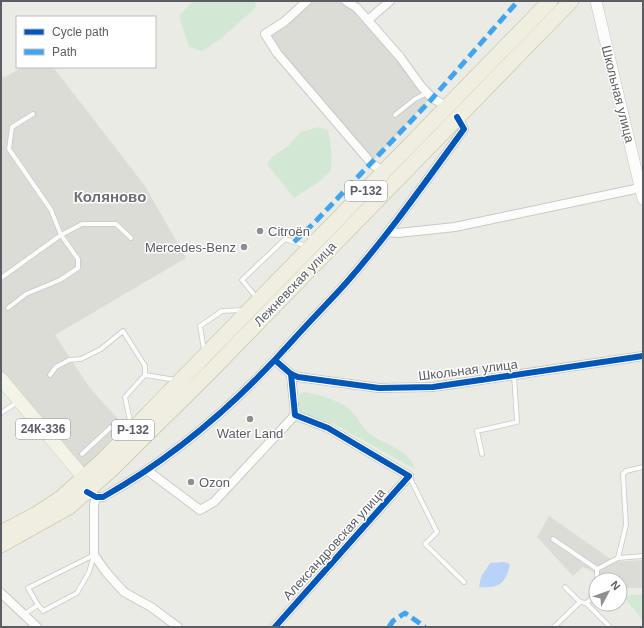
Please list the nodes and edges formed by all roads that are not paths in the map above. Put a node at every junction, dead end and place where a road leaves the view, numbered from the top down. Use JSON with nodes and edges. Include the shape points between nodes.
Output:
{"nodes":[{"id":1,"x":308,"y":1,"type":"edge"},
{"id":2,"x":346,"y":1,"type":"edge"},
{"id":3,"x":390,"y":1,"type":"edge"},
{"id":4,"x":550,"y":1,"type":"edge"},
{"id":5,"x":571,"y":1,"type":"edge"},
{"id":6,"x":596,"y":1,"type":"edge"},
{"id":7,"x":368,"y":20,"type":"junction"},
{"id":8,"x":427,"y":93,"type":"junction"},
{"id":9,"x":453,"y":112,"type":"junction"},
{"id":10,"x":33,"y":114,"type":"dead end"},
{"id":11,"x":395,"y":115,"type":"dead end"},
{"id":12,"x":385,"y":172,"type":"junction"},
{"id":13,"x":640,"y":188,"type":"junction"},
{"id":14,"x":643,"y":199,"type":"edge"},
{"id":15,"x":388,"y":232,"type":"junction"},
{"id":16,"x":61,"y":235,"type":"junction"},
{"id":17,"x":131,"y":238,"type":"dead end"},
{"id":18,"x":311,"y":248,"type":"junction"},
{"id":19,"x":1,"y":278,"type":"edge"},
{"id":20,"x":255,"y":305,"type":"junction"},
{"id":21,"x":8,"y":308,"type":"dead end"},
{"id":22,"x":205,"y":355,"type":"junction"},
{"id":23,"x":643,"y":356,"type":"edge"},
{"id":24,"x":276,"y":361,"type":"junction"},
{"id":25,"x":291,"y":374,"type":"junction"},
{"id":26,"x":50,"y":375,"type":"dead end"},
{"id":27,"x":145,"y":376,"type":"junction"},
{"id":28,"x":514,"y":376,"type":"junction"},
{"id":29,"x":1,"y":379,"type":"edge"},
{"id":30,"x":181,"y":381,"type":"junction"},
{"id":31,"x":1,"y":390,"type":"edge"},
{"id":32,"x":13,"y":405,"type":"junction"},
{"id":33,"x":1,"y":413,"type":"edge"},
{"id":34,"x":295,"y":415,"type":"junction"},
{"id":35,"x":128,"y":435,"type":"junction"},
{"id":36,"x":82,"y":454,"type":"dead end"},
{"id":37,"x":482,"y":454,"type":"dead end"},
{"id":38,"x":643,"y":467,"type":"edge"},
{"id":39,"x":148,"y":471,"type":"junction"},
{"id":40,"x":409,"y":476,"type":"junction"},
{"id":41,"x":88,"y":487,"type":"junction"},
{"id":42,"x":1,"y":533,"type":"edge"},
{"id":43,"x":553,"y":539,"type":"dead end"},
{"id":44,"x":1,"y":545,"type":"edge"},
{"id":45,"x":94,"y":555,"type":"junction"},
{"id":46,"x":643,"y":556,"type":"edge"},
{"id":47,"x":618,"y":558,"type":"junction"},
{"id":48,"x":597,"y":569,"type":"junction"},
{"id":49,"x":597,"y":572,"type":"edge"},
{"id":50,"x":464,"y":582,"type":"dead end"},
{"id":51,"x":565,"y":587,"type":"dead end"},
{"id":52,"x":2,"y":597,"type":"edge"},
{"id":53,"x":580,"y":602,"type":"junction"},
{"id":54,"x":586,"y":603,"type":"joint"},
{"id":55,"x":38,"y":605,"type":"junction"},
{"id":56,"x":23,"y":615,"type":"junction"},
{"id":57,"x":37,"y":627,"type":"edge"},
{"id":58,"x":178,"y":627,"type":"edge"},
{"id":59,"x":274,"y":627,"type":"edge"},
{"id":60,"x":554,"y":627,"type":"edge"},
{"id":61,"x":610,"y":627,"type":"edge"}],
"edges":[{"from":1,"to":12,"type":"street","via":[[284,22],[265,34],[277,53],[372,164]]},
{"from":2,"to":7,"type":"street"},
{"from":3,"to":7,"type":"street"},
{"from":4,"to":9,"type":"highway","name":"Лежневская улица","number":"Р-132"},
{"from":5,"to":9,"type":"highway","name":"Лежневская улица","number":"Р-132"},
{"from":6,"to":13,"type":"street","name":"Школьная улица"},
{"from":7,"to":8,"type":"street"},
{"from":8,"to":9,"type":"street"},
{"from":8,"to":11,"type":"lane"},
{"from":9,"to":12,"type":"highway","name":"Лежневская улица","number":"Р-132"},
{"from":9,"to":15,"type":"street","via":[[464,129]]},
{"from":9,"to":41,"type":"highway","name":"Лежневская улица","number":"Р-132","via":[[211,371]]},
{"from":10,"to":16,"type":"lane","via":[[12,127],[9,149],[51,210]]},
{"from":12,"to":18,"type":"highway","name":"Лежневская улица","number":"Р-132"},
{"from":13,"to":14,"type":"street","name":"Школьная улица"},
{"from":13,"to":15,"type":"street","via":[[455,228]]},
{"from":15,"to":24,"type":"street"},
{"from":16,"to":17,"type":"lane","via":[[82,224],[110,223],[116,224]]},
{"from":16,"to":19,"type":"lane"},
{"from":16,"to":21,"type":"lane","via":[[78,259],[78,268],[60,280],[26,294]]},
{"from":18,"to":20,"type":"highway","name":"Лежневская улица","number":"Р-132"},
{"from":18,"to":20,"type":"lane","via":[[285,239],[242,280]]},
{"from":20,"to":22,"type":"highway","name":"Лежневская улица","number":"Р-132"},
{"from":20,"to":22,"type":"lane","via":[[222,311],[200,326]]},
{"from":22,"to":30,"type":"highway","name":"Лежневская улица","number":"Р-132"},
{"from":23,"to":28,"type":"street","name":"Школьная улица"},
{"from":24,"to":25,"type":"street"},
{"from":24,"to":39,"type":"street","via":[[212,422]]},
{"from":25,"to":28,"type":"street","name":"Школьная улица","via":[[379,388],[432,387]]},
{"from":25,"to":34,"type":"street"},
{"from":26,"to":27,"type":"lane","via":[[69,360],[81,359],[101,349],[123,331],[144,366]]},
{"from":27,"to":30,"type":"lane"},
{"from":27,"to":35,"type":"lane","via":[[125,397]]},
{"from":28,"to":37,"type":"lane","via":[[517,422],[478,430]]},
{"from":29,"to":41,"type":"main road","number":"24К-336"},
{"from":30,"to":35,"type":"highway","name":"Лежневская улица","number":"Р-132"},
{"from":31,"to":32,"type":"main road","number":"24К-336"},
{"from":32,"to":33,"type":"lane"},
{"from":32,"to":41,"type":"main road","number":"24К-336"},
{"from":34,"to":39,"type":"street","via":[[214,502],[200,510]]},
{"from":34,"to":40,"type":"street","via":[[328,428]]},
{"from":35,"to":36,"type":"lane","via":[[111,427]]},
{"from":35,"to":41,"type":"highway","name":"Лежневская улица","number":"Р-132"},
{"from":38,"to":47,"type":"lane","via":[[623,474],[626,526]]},
{"from":39,"to":41,"type":"street","via":[[103,497]]},
{"from":40,"to":50,"type":"lane","via":[[437,532],[425,544]]},
{"from":40,"to":59,"type":"street","name":"Александровская улица"},
{"from":41,"to":42,"type":"highway","name":"Лежневская улица","number":"Р-132","via":[[61,498]]},
{"from":41,"to":44,"type":"highway","name":"Лежневская улица","number":"Р-132","via":[[69,507]]},
{"from":41,"to":45,"type":"street","via":[[94,505]]},
{"from":43,"to":48,"type":"lane"},
{"from":45,"to":55,"type":"lane","via":[[89,572],[77,593],[43,611]]},
{"from":45,"to":55,"type":"lane","via":[[28,588]]},
{"from":45,"to":58,"type":"street","via":[[124,592],[151,607]]},
{"from":46,"to":47,"type":"lane"},
{"from":47,"to":48,"type":"lane"},
{"from":48,"to":49,"type":"lane"},
{"from":51,"to":53,"type":"lane"},
{"from":52,"to":56,"type":"street"},
{"from":53,"to":54,"type":"lane"},
{"from":53,"to":60,"type":"lane"},
{"from":54,"to":61,"type":"lane"},
{"from":55,"to":56,"type":"lane"},
{"from":56,"to":57,"type":"street"}]}
